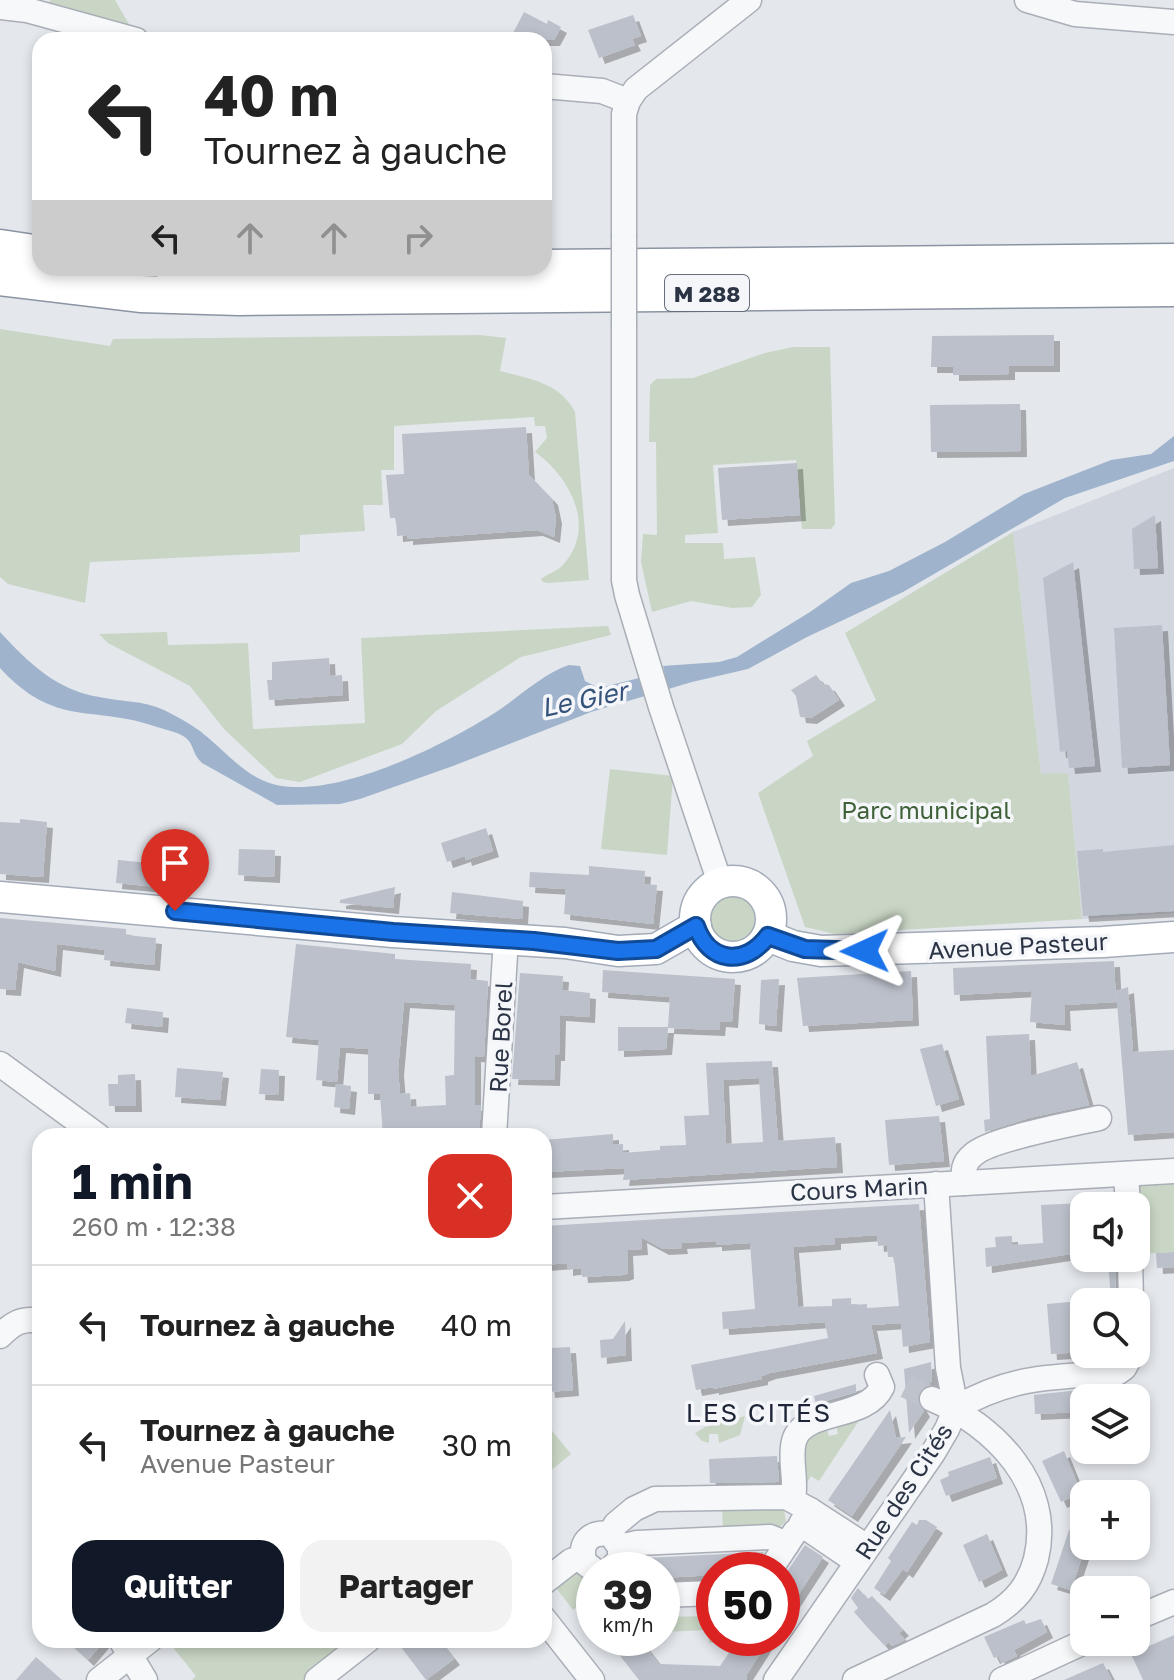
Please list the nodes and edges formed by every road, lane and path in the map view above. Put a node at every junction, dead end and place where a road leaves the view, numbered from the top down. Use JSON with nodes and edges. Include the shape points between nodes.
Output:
{"nodes":[{"id":1,"x":749,"y":0,"type":"edge"},
{"id":2,"x":1027,"y":0,"type":"edge"},
{"id":3,"x":0,"y":7,"type":"edge"},
{"id":4,"x":1174,"y":22,"type":"edge"},
{"id":5,"x":107,"y":32,"type":"edge"},
{"id":6,"x":552,"y":87,"type":"edge"},
{"id":7,"x":628,"y":101,"type":"junction"},
{"id":8,"x":0,"y":248,"type":"edge"},
{"id":9,"x":32,"y":253,"type":"edge"},
{"id":10,"x":1174,"y":262,"type":"edge"},
{"id":11,"x":552,"y":268,"type":"edge"},
{"id":12,"x":0,"y":277,"type":"edge"},
{"id":13,"x":1174,"y":288,"type":"edge"},
{"id":14,"x":720,"y":883,"type":"junction"},
{"id":15,"x":0,"y":897,"type":"edge"},
{"id":16,"x":696,"y":926,"type":"junction"},
{"id":17,"x":768,"y":936,"type":"junction"},
{"id":18,"x":1174,"y":937,"type":"edge"},
{"id":19,"x":506,"y":938,"type":"junction"},
{"id":20,"x":0,"y":1064,"type":"edge"},
{"id":21,"x":1099,"y":1118,"type":"dead end"},
{"id":22,"x":87,"y":1128,"type":"edge"},
{"id":23,"x":495,"y":1128,"type":"edge"},
{"id":24,"x":1174,"y":1171,"type":"edge"},
{"id":25,"x":1126,"y":1174,"type":"junction"},
{"id":26,"x":964,"y":1183,"type":"junction"},
{"id":27,"x":936,"y":1184,"type":"junction"},
{"id":28,"x":1127,"y":1192,"type":"edge"},
{"id":29,"x":552,"y":1207,"type":"edge"},
{"id":30,"x":32,"y":1321,"type":"edge"},
{"id":31,"x":0,"y":1336,"type":"edge"},
{"id":32,"x":1124,"y":1368,"type":"edge"},
{"id":33,"x":888,"y":1381,"type":"dead end"},
{"id":34,"x":932,"y":1399,"type":"tunnel mouth"},
{"id":35,"x":956,"y":1408,"type":"junction"},
{"id":36,"x":715,"y":1499,"type":"junction"},
{"id":37,"x":798,"y":1519,"type":"junction"},
{"id":38,"x":716,"y":1539,"type":"junction"},
{"id":39,"x":615,"y":1541,"type":"junction"},
{"id":40,"x":584,"y":1552,"type":"edge"},
{"id":41,"x":618,"y":1552,"type":"edge"},
{"id":42,"x":780,"y":1552,"type":"edge"},
{"id":43,"x":862,"y":1555,"type":"junction"},
{"id":44,"x":576,"y":1562,"type":"edge"},
{"id":45,"x":552,"y":1576,"type":"edge"},
{"id":46,"x":1174,"y":1602,"type":"edge"},
{"id":47,"x":1150,"y":1612,"type":"edge"},
{"id":48,"x":552,"y":1629,"type":"edge"},
{"id":49,"x":126,"y":1648,"type":"edge"},
{"id":50,"x":358,"y":1648,"type":"edge"},
{"id":51,"x":1070,"y":1648,"type":"edge"},
{"id":52,"x":99,"y":1680,"type":"edge"},
{"id":53,"x":145,"y":1680,"type":"edge"},
{"id":54,"x":317,"y":1680,"type":"edge"},
{"id":55,"x":592,"y":1680,"type":"edge"},
{"id":56,"x":776,"y":1680,"type":"edge"},
{"id":57,"x":855,"y":1680,"type":"edge"},
{"id":58,"x":1002,"y":1680,"type":"edge"}],
"edges":[{"from":1,"to":7,"type":"street","via":[[636,89]]},
{"from":2,"to":4,"type":"street","via":[[1075,14]]},
{"from":3,"to":5,"type":"street"},
{"from":6,"to":7,"type":"street","via":[[602,91]]},
{"from":7,"to":14,"type":"street","bridge":true,"via":[[624,580]]},
{"from":8,"to":9,"type":"highway"},
{"from":10,"to":11,"type":"highway","number":"M 288"},
{"from":12,"to":13,"type":"highway","number":"M 288","via":[[140,294],[239,297]]},
{"from":14,"to":16,"type":"main road","via":[[699,903]]},
{"from":14,"to":17,"type":"main road","via":[[738,882],[760,892],[771,914]]},
{"from":15,"to":19,"type":"main road"},
{"from":16,"to":17,"type":"main road","via":[[707,946],[727,957],[750,953]]},
{"from":16,"to":19,"type":"main road","via":[[667,944],[636,951]]},
{"from":17,"to":18,"type":"main road","name":"Avenue Pasteur","via":[[821,951]]},
{"from":19,"to":23,"type":"street","name":"Rue Borel"},
{"from":20,"to":22,"type":"street"},
{"from":21,"to":26,"type":"street","via":[[978,1150],[965,1164]]},
{"from":24,"to":25,"type":"street","name":"Cours Marin"},
{"from":25,"to":26,"type":"street","name":"Cours Marin"},
{"from":25,"to":28,"type":"street"},
{"from":26,"to":27,"type":"street","name":"Cours Marin"},
{"from":27,"to":29,"type":"street","name":"Cours Marin"},
{"from":27,"to":35,"type":"street","name":"Rue des Cités","via":[[948,1368]]},
{"from":30,"to":31,"type":"street","via":[[11,1325]]},
{"from":32,"to":35,"type":"street","via":[[1117,1373],[1020,1380]]},
{"from":33,"to":37,"type":"street","via":[[872,1401],[810,1424],[797,1435],[793,1449]]},
{"from":34,"to":35,"type":"street"},
{"from":35,"to":43,"type":"street","name":"Rue des Cités","via":[[933,1453]]},
{"from":35,"to":57,"type":"street","via":[[1005,1449],[1034,1494],[1040,1523],[1033,1572],[1011,1604]]},
{"from":36,"to":37,"type":"street"},
{"from":36,"to":38,"type":"street"},
{"from":36,"to":39,"type":"street","via":[[647,1501],[616,1524]]},
{"from":37,"to":38,"type":"street","via":[[770,1537]]},
{"from":37,"to":42,"type":"street"},
{"from":37,"to":43,"type":"street"},
{"from":38,"to":39,"type":"street"},
{"from":39,"to":40,"type":"street","via":[[598,1533],[588,1538]]},
{"from":39,"to":41,"type":"street"},
{"from":43,"to":56,"type":"street","name":"Rue des Cités"},
{"from":44,"to":45,"type":"street"},
{"from":46,"to":47,"type":"street"},
{"from":48,"to":55,"type":"street"},
{"from":49,"to":52,"type":"street"},
{"from":49,"to":53,"type":"street"},
{"from":50,"to":54,"type":"street"},
{"from":51,"to":58,"type":"street"}]}
